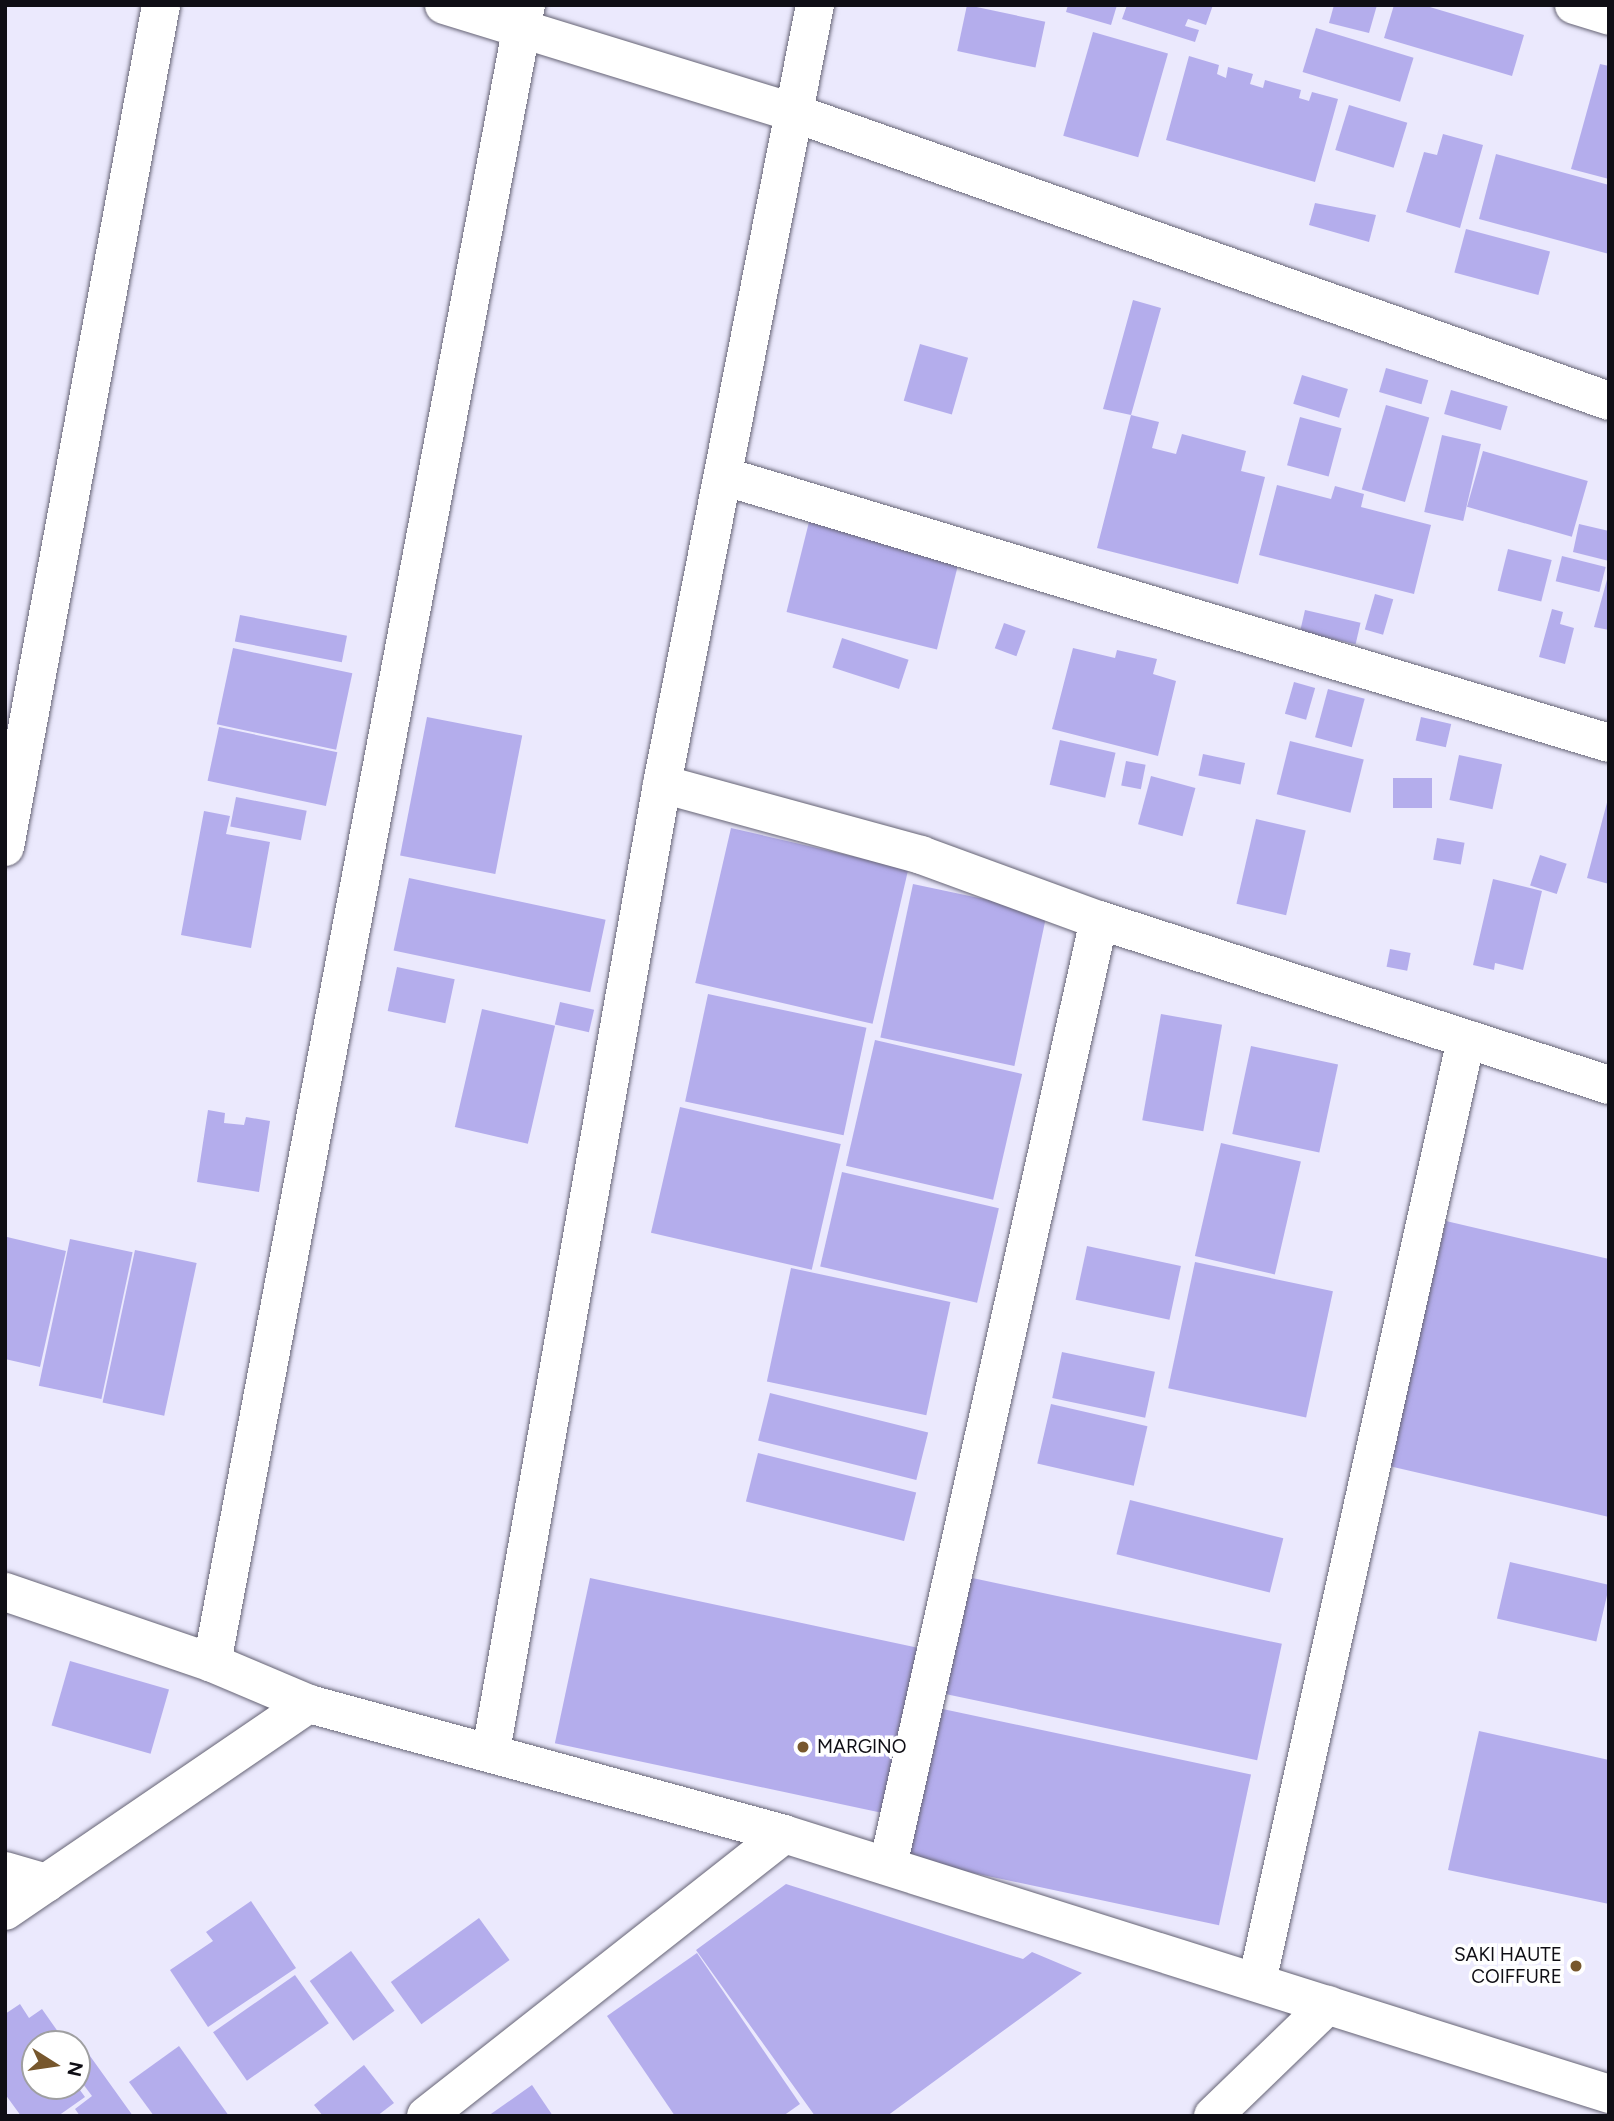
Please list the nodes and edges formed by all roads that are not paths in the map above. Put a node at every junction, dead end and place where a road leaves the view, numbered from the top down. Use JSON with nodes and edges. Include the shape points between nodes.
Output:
{"nodes":[{"id":1,"x":161,"y":5,"type":"edge"},
{"id":2,"x":444,"y":5,"type":"edge"},
{"id":3,"x":815,"y":5,"type":"edge"},
{"id":4,"x":1574,"y":5,"type":"edge"},
{"id":5,"x":1609,"y":16,"type":"edge"},
{"id":6,"x":523,"y":18,"type":"edge"},
{"id":7,"x":794,"y":113,"type":"junction"},
{"id":8,"x":1609,"y":401,"type":"edge"},
{"id":9,"x":723,"y":476,"type":"junction"},
{"id":10,"x":1609,"y":743,"type":"edge"},
{"id":11,"x":662,"y":784,"type":"junction"},
{"id":12,"x":5,"y":847,"type":"edge"},
{"id":13,"x":1099,"y":920,"type":"junction"},
{"id":14,"x":1466,"y":1039,"type":"junction"},
{"id":15,"x":1609,"y":1085,"type":"edge"},
{"id":16,"x":5,"y":1592,"type":"edge"},
{"id":17,"x":212,"y":1663,"type":"junction"},
{"id":18,"x":309,"y":1704,"type":"junction"},
{"id":19,"x":491,"y":1751,"type":"junction"},
{"id":20,"x":785,"y":1834,"type":"junction"},
{"id":21,"x":888,"y":1866,"type":"junction"},
{"id":22,"x":5,"y":1871,"type":"edge"},
{"id":23,"x":46,"y":1883,"type":"junction"},
{"id":24,"x":5,"y":1911,"type":"edge"},
{"id":25,"x":1257,"y":1982,"type":"junction"},
{"id":26,"x":1328,"y":2005,"type":"junction"},
{"id":27,"x":1609,"y":2094,"type":"edge"},
{"id":28,"x":426,"y":2116,"type":"edge"},
{"id":29,"x":1213,"y":2116,"type":"edge"}],
"edges":[{"from":1,"to":12,"type":"street"},
{"from":2,"to":6,"type":"street"},
{"from":3,"to":7,"type":"street"},
{"from":4,"to":5,"type":"street"},
{"from":6,"to":7,"type":"street"},
{"from":6,"to":17,"type":"street"},
{"from":7,"to":8,"type":"street"},
{"from":7,"to":9,"type":"street"},
{"from":9,"to":10,"type":"street"},
{"from":9,"to":11,"type":"street"},
{"from":11,"to":13,"type":"street","via":[[921,855]]},
{"from":11,"to":19,"type":"street"},
{"from":13,"to":14,"type":"street"},
{"from":13,"to":21,"type":"street"},
{"from":14,"to":15,"type":"street"},
{"from":14,"to":25,"type":"street"},
{"from":16,"to":17,"type":"street"},
{"from":17,"to":18,"type":"street"},
{"from":18,"to":19,"type":"street"},
{"from":18,"to":23,"type":"street"},
{"from":19,"to":20,"type":"street"},
{"from":20,"to":21,"type":"street"},
{"from":20,"to":28,"type":"street"},
{"from":21,"to":25,"type":"street"},
{"from":22,"to":23,"type":"street"},
{"from":23,"to":24,"type":"street"},
{"from":25,"to":26,"type":"street"},
{"from":26,"to":27,"type":"street"},
{"from":26,"to":29,"type":"street"}]}
